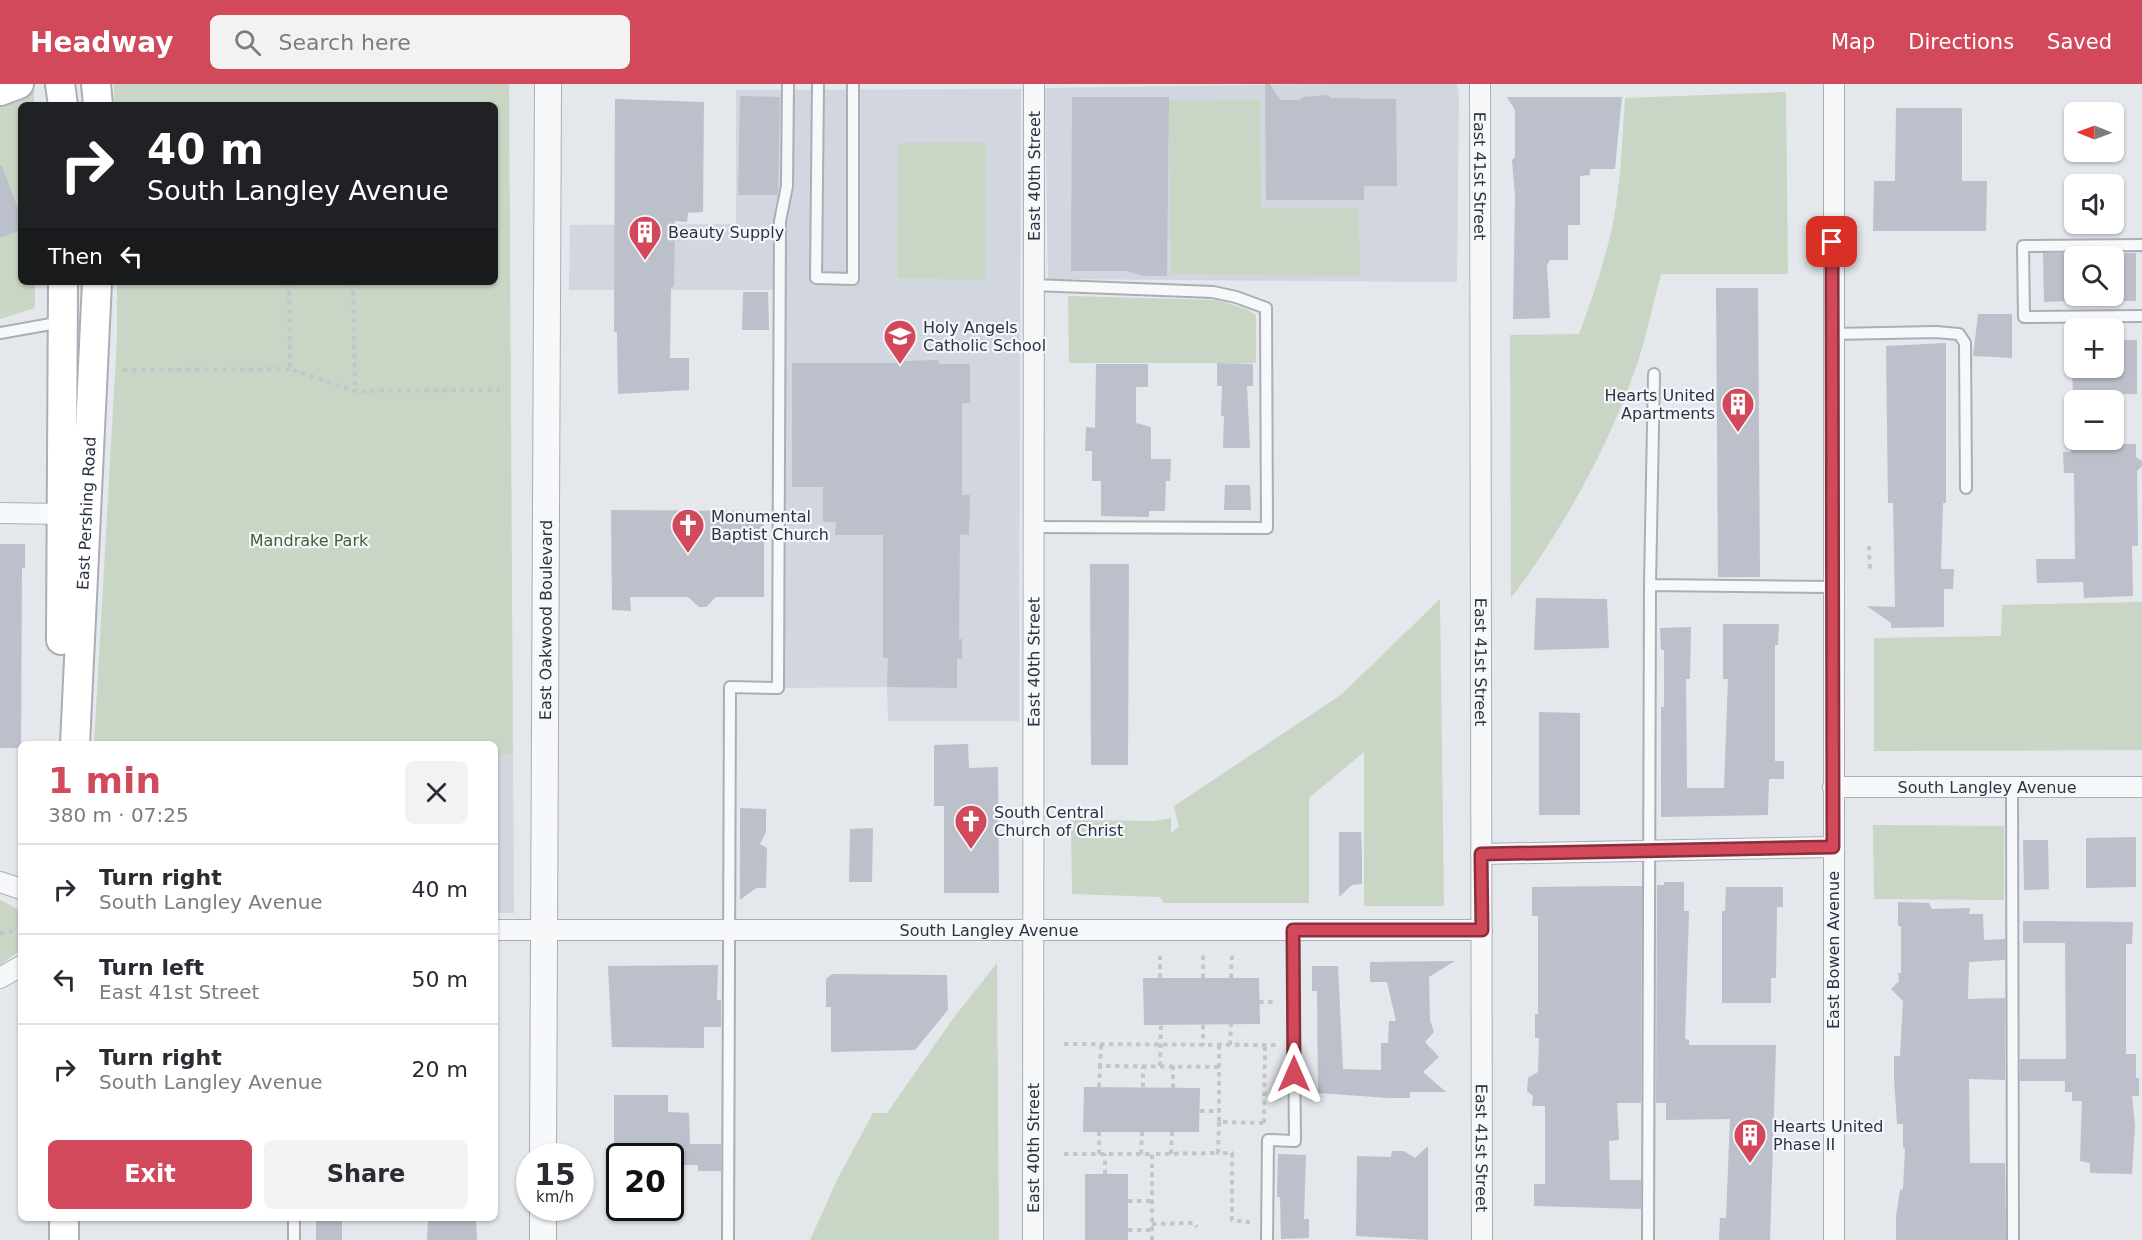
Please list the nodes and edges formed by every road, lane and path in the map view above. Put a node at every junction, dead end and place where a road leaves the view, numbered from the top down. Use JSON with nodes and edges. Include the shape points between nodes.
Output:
{"nodes":[{"id":1,"x":19,"y":84,"type":"edge"},
{"id":2,"x":60,"y":84,"type":"edge"},
{"id":3,"x":96,"y":84,"type":"edge"},
{"id":4,"x":548,"y":84,"type":"edge"},
{"id":5,"x":788,"y":84,"type":"edge"},
{"id":6,"x":818,"y":84,"type":"edge"},
{"id":7,"x":853,"y":84,"type":"edge"},
{"id":8,"x":1034,"y":84,"type":"edge"},
{"id":9,"x":1480,"y":84,"type":"edge"},
{"id":10,"x":1834,"y":84,"type":"edge"},
{"id":11,"x":0,"y":91,"type":"edge"},
{"id":12,"x":63,"y":102,"type":"edge"},
{"id":13,"x":98,"y":102,"type":"edge"},
{"id":14,"x":2142,"y":245,"type":"edge"},
{"id":15,"x":63,"y":285,"type":"edge"},
{"id":16,"x":98,"y":285,"type":"edge"},
{"id":17,"x":289,"y":285,"type":"edge"},
{"id":18,"x":353,"y":285,"type":"edge"},
{"id":19,"x":1032,"y":285,"type":"junction"},
{"id":20,"x":2142,"y":316,"type":"edge"},
{"id":21,"x":63,"y":322,"type":"junction"},
{"id":22,"x":0,"y":333,"type":"edge"},
{"id":23,"x":1833,"y":334,"type":"junction"},
{"id":24,"x":290,"y":369,"type":"junction"},
{"id":25,"x":123,"y":370,"type":"dead end"},
{"id":26,"x":63,"y":373,"type":"junction"},
{"id":27,"x":95,"y":374,"type":"junction"},
{"id":28,"x":1654,"y":374,"type":"dead end"},
{"id":29,"x":500,"y":390,"type":"dead end"},
{"id":30,"x":355,"y":391,"type":"junction"},
{"id":31,"x":1966,"y":488,"type":"dead end"},
{"id":32,"x":0,"y":513,"type":"edge"},
{"id":33,"x":62,"y":514,"type":"junction"},
{"id":34,"x":1033,"y":527,"type":"junction"},
{"id":35,"x":1869,"y":546,"type":"dead end"},
{"id":36,"x":1870,"y":571,"type":"dead end"},
{"id":37,"x":1650,"y":585,"type":"junction"},
{"id":38,"x":1833,"y":588,"type":"junction"},
{"id":39,"x":60,"y":741,"type":"edge"},
{"id":40,"x":75,"y":741,"type":"edge"},
{"id":41,"x":1833,"y":787,"type":"junction"},
{"id":42,"x":2012,"y":787,"type":"junction"},
{"id":43,"x":2142,"y":787,"type":"edge"},
{"id":44,"x":1833,"y":847,"type":"junction"},
{"id":45,"x":1649,"y":850,"type":"junction"},
{"id":46,"x":1481,"y":854,"type":"junction"},
{"id":47,"x":0,"y":882,"type":"edge"},
{"id":48,"x":18,"y":888,"type":"edge"},
{"id":49,"x":18,"y":930,"type":"edge"},
{"id":50,"x":498,"y":930,"type":"edge"},
{"id":51,"x":544,"y":930,"type":"junction"},
{"id":52,"x":730,"y":930,"type":"junction"},
{"id":53,"x":1033,"y":930,"type":"junction"},
{"id":54,"x":1293,"y":930,"type":"junction"},
{"id":55,"x":1482,"y":930,"type":"junction"},
{"id":56,"x":0,"y":933,"type":"edge"},
{"id":57,"x":1160,"y":954,"type":"dead end"},
{"id":58,"x":1203,"y":954,"type":"dead end"},
{"id":59,"x":1232,"y":954,"type":"dead end"},
{"id":60,"x":18,"y":968,"type":"edge"},
{"id":61,"x":0,"y":978,"type":"edge"},
{"id":62,"x":1160,"y":978,"type":"dead end"},
{"id":63,"x":1203,"y":978,"type":"dead end"},
{"id":64,"x":1231,"y":978,"type":"dead end"},
{"id":65,"x":1276,"y":990,"type":"dead end"},
{"id":66,"x":1259,"y":1002,"type":"dead end"},
{"id":67,"x":1276,"y":1002,"type":"junction"},
{"id":68,"x":1276,"y":1012,"type":"dead end"},
{"id":69,"x":1203,"y":1024,"type":"dead end"},
{"id":70,"x":1231,"y":1024,"type":"dead end"},
{"id":71,"x":1161,"y":1025,"type":"dead end"},
{"id":72,"x":1276,"y":1034,"type":"dead end"},
{"id":73,"x":1064,"y":1044,"type":"dead end"},
{"id":74,"x":1101,"y":1044,"type":"junction"},
{"id":75,"x":1160,"y":1044,"type":"junction"},
{"id":76,"x":1203,"y":1045,"type":"junction"},
{"id":77,"x":1219,"y":1045,"type":"junction"},
{"id":78,"x":1230,"y":1045,"type":"junction"},
{"id":79,"x":1265,"y":1045,"type":"junction"},
{"id":80,"x":1100,"y":1066,"type":"junction"},
{"id":81,"x":1143,"y":1066,"type":"junction"},
{"id":82,"x":1160,"y":1066,"type":"junction"},
{"id":83,"x":1173,"y":1066,"type":"junction"},
{"id":84,"x":1220,"y":1066,"type":"junction"},
{"id":85,"x":1099,"y":1087,"type":"dead end"},
{"id":86,"x":1143,"y":1087,"type":"dead end"},
{"id":87,"x":1173,"y":1088,"type":"dead end"},
{"id":88,"x":1200,"y":1111,"type":"dead end"},
{"id":89,"x":1220,"y":1112,"type":"junction"},
{"id":90,"x":1219,"y":1122,"type":"junction"},
{"id":91,"x":1294,"y":1122,"type":"junction"},
{"id":92,"x":1264,"y":1123,"type":"junction"},
{"id":93,"x":1099,"y":1131,"type":"dead end"},
{"id":94,"x":1142,"y":1132,"type":"dead end"},
{"id":95,"x":1172,"y":1132,"type":"dead end"},
{"id":96,"x":543,"y":1143,"type":"edge"},
{"id":97,"x":1218,"y":1153,"type":"junction"},
{"id":98,"x":1064,"y":1154,"type":"dead end"},
{"id":99,"x":1099,"y":1154,"type":"junction"},
{"id":100,"x":1106,"y":1154,"type":"junction"},
{"id":101,"x":1141,"y":1154,"type":"junction"},
{"id":102,"x":1152,"y":1154,"type":"junction"},
{"id":103,"x":1172,"y":1154,"type":"junction"},
{"id":104,"x":1105,"y":1174,"type":"dead end"},
{"id":105,"x":1128,"y":1201,"type":"dead end"},
{"id":106,"x":1152,"y":1201,"type":"junction"},
{"id":107,"x":64,"y":1221,"type":"edge"},
{"id":108,"x":294,"y":1221,"type":"edge"},
{"id":109,"x":543,"y":1221,"type":"edge"},
{"id":110,"x":1152,"y":1224,"type":"junction"},
{"id":111,"x":1197,"y":1227,"type":"dead end"},
{"id":112,"x":1128,"y":1230,"type":"dead end"},
{"id":113,"x":1152,"y":1230,"type":"junction"},
{"id":114,"x":1248,"y":1231,"type":"dead end"},
{"id":115,"x":64,"y":1240,"type":"edge"},
{"id":116,"x":294,"y":1240,"type":"edge"},
{"id":117,"x":543,"y":1240,"type":"edge"},
{"id":118,"x":729,"y":1240,"type":"edge"},
{"id":119,"x":1033,"y":1240,"type":"edge"},
{"id":120,"x":1152,"y":1240,"type":"edge"},
{"id":121,"x":1267,"y":1240,"type":"edge"},
{"id":122,"x":1482,"y":1240,"type":"edge"},
{"id":123,"x":1648,"y":1240,"type":"edge"},
{"id":124,"x":1834,"y":1240,"type":"edge"},
{"id":125,"x":2013,"y":1240,"type":"edge"}],
"edges":[{"from":1,"to":11,"type":"main road"},
{"from":2,"to":12,"type":"main road"},
{"from":3,"to":13,"type":"main road"},
{"from":4,"to":51,"type":"street","name":"East Oakwood Boulevard"},
{"from":5,"to":52,"type":"lane","via":[[787,186],[780,221],[778,688],[730,687]]},
{"from":6,"to":7,"type":"lane","via":[[816,278],[853,279]]},
{"from":8,"to":19,"type":"street","name":"East 40th Street"},
{"from":9,"to":46,"type":"street","name":"East 41st Street"},
{"from":10,"to":23,"type":"street","name":"East Bowen Avenue"},
{"from":14,"to":20,"type":"lane","via":[[2023,246],[2025,317]]},
{"from":15,"to":21,"type":"main road","name":"East Pershing Road"},
{"from":16,"to":27,"type":"main road","name":"East Pershing Road"},
{"from":17,"to":24,"type":"path"},
{"from":18,"to":30,"type":"path"},
{"from":19,"to":34,"type":"street","name":"East 40th Street"},
{"from":19,"to":34,"type":"lane","via":[[1213,292],[1266,308],[1266,528]]},
{"from":21,"to":22,"type":"lane"},
{"from":21,"to":26,"type":"main road","name":"East Pershing Road"},
{"from":23,"to":31,"type":"lane","via":[[1959,334],[1965,343]]},
{"from":23,"to":38,"type":"street","name":"East Bowen Avenue"},
{"from":24,"to":25,"type":"path"},
{"from":24,"to":30,"type":"path"},
{"from":26,"to":27,"type":"main road"},
{"from":26,"to":33,"type":"main road","name":"East Pershing Road"},
{"from":27,"to":40,"type":"main road","name":"East Pershing Road"},
{"from":28,"to":37,"type":"lane"},
{"from":29,"to":30,"type":"path"},
{"from":32,"to":33,"type":"street"},
{"from":33,"to":39,"type":"main road","name":"East Pershing Road"},
{"from":34,"to":53,"type":"street","name":"East 40th Street"},
{"from":35,"to":36,"type":"path"},
{"from":37,"to":38,"type":"lane"},
{"from":37,"to":45,"type":"lane"},
{"from":38,"to":41,"type":"street","name":"East Bowen Avenue"},
{"from":41,"to":42,"type":"street","name":"South Langley Avenue"},
{"from":41,"to":44,"type":"street","name":"East Bowen Avenue"},
{"from":42,"to":43,"type":"street","name":"South Langley Avenue"},
{"from":42,"to":125,"type":"lane"},
{"from":44,"to":45,"type":"street"},
{"from":44,"to":124,"type":"street","name":"East Bowen Avenue"},
{"from":45,"to":46,"type":"street"},
{"from":45,"to":123,"type":"lane"},
{"from":46,"to":55,"type":"street","name":"East 41st Street"},
{"from":47,"to":48,"type":"street"},
{"from":49,"to":56,"type":"path"},
{"from":50,"to":51,"type":"street","name":"South Langley Avenue"},
{"from":51,"to":52,"type":"street","name":"South Langley Avenue"},
{"from":51,"to":96,"type":"street","name":"East Oakwood Boulevard"},
{"from":52,"to":53,"type":"street","name":"South Langley Avenue"},
{"from":52,"to":118,"type":"lane"},
{"from":53,"to":54,"type":"street","name":"South Langley Avenue"},
{"from":53,"to":119,"type":"street","name":"East 40th Street"},
{"from":54,"to":55,"type":"street","name":"South Langley Avenue"},
{"from":54,"to":91,"type":"lane"},
{"from":55,"to":122,"type":"street","name":"East 41st Street"},
{"from":57,"to":62,"type":"path"},
{"from":58,"to":63,"type":"path"},
{"from":59,"to":64,"type":"path"},
{"from":60,"to":61,"type":"street"},
{"from":65,"to":67,"type":"path"},
{"from":66,"to":67,"type":"path"},
{"from":67,"to":68,"type":"path"},
{"from":69,"to":76,"type":"path"},
{"from":70,"to":78,"type":"path"},
{"from":71,"to":75,"type":"path"},
{"from":72,"to":79,"type":"path","via":[[1276,1045]]},
{"from":73,"to":74,"type":"path"},
{"from":74,"to":75,"type":"path"},
{"from":74,"to":80,"type":"path"},
{"from":75,"to":76,"type":"path"},
{"from":75,"to":82,"type":"path"},
{"from":76,"to":77,"type":"path"},
{"from":77,"to":78,"type":"path"},
{"from":77,"to":84,"type":"path"},
{"from":78,"to":79,"type":"path"},
{"from":79,"to":92,"type":"path"},
{"from":80,"to":81,"type":"path"},
{"from":80,"to":85,"type":"path"},
{"from":81,"to":82,"type":"path"},
{"from":81,"to":86,"type":"path"},
{"from":82,"to":83,"type":"path"},
{"from":83,"to":84,"type":"path"},
{"from":83,"to":87,"type":"path"},
{"from":84,"to":89,"type":"path"},
{"from":88,"to":89,"type":"path"},
{"from":89,"to":90,"type":"path"},
{"from":90,"to":92,"type":"path"},
{"from":90,"to":97,"type":"path"},
{"from":91,"to":92,"type":"path"},
{"from":91,"to":121,"type":"lane","via":[[1294,1140],[1268,1140]]},
{"from":93,"to":99,"type":"path"},
{"from":94,"to":101,"type":"path"},
{"from":95,"to":103,"type":"path"},
{"from":97,"to":103,"type":"path"},
{"from":97,"to":114,"type":"path","via":[[1232,1153],[1232,1220],[1248,1222]]},
{"from":98,"to":99,"type":"path"},
{"from":99,"to":100,"type":"path"},
{"from":100,"to":101,"type":"path"},
{"from":100,"to":104,"type":"path"},
{"from":101,"to":102,"type":"path"},
{"from":102,"to":103,"type":"path"},
{"from":102,"to":106,"type":"path"},
{"from":105,"to":106,"type":"path"},
{"from":106,"to":110,"type":"path"},
{"from":107,"to":115,"type":"main road"},
{"from":108,"to":116,"type":"lane"},
{"from":109,"to":117,"type":"street"},
{"from":110,"to":111,"type":"path","via":[[1194,1223]]},
{"from":110,"to":113,"type":"path"},
{"from":112,"to":113,"type":"path"},
{"from":113,"to":120,"type":"path"}]}
